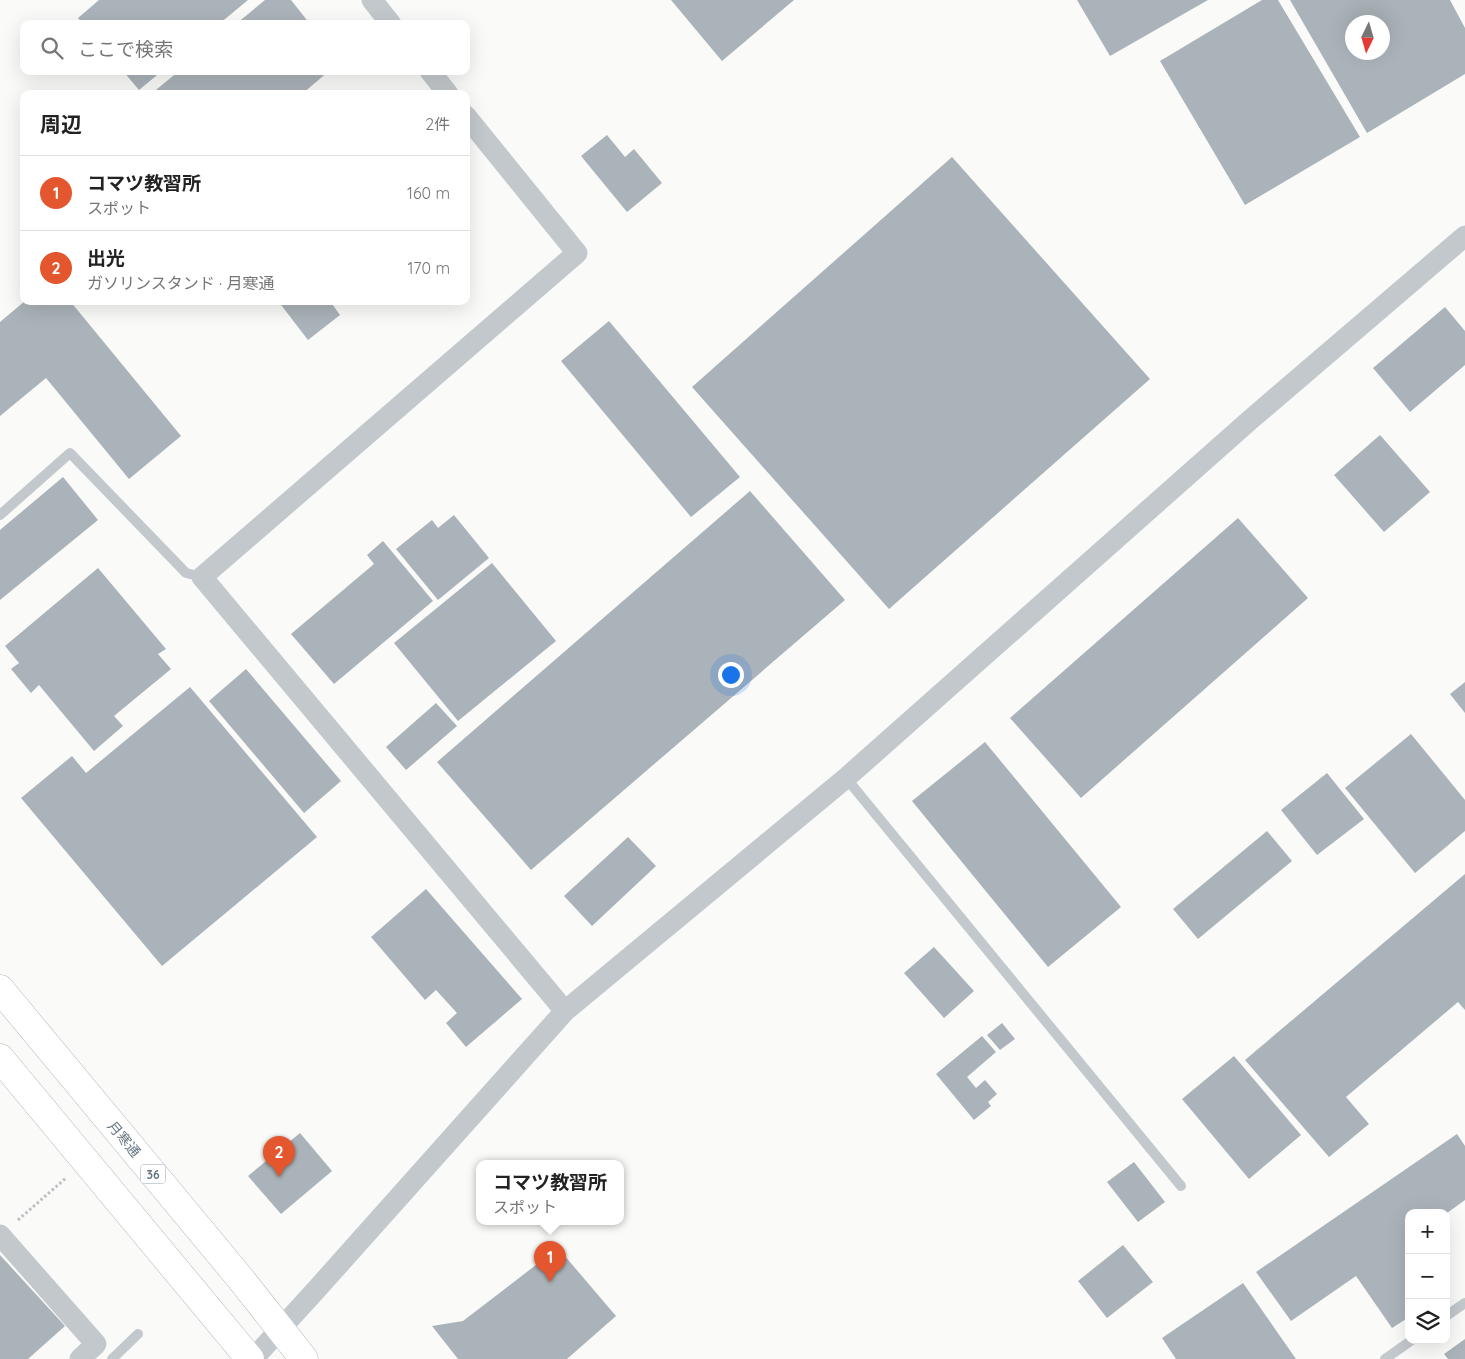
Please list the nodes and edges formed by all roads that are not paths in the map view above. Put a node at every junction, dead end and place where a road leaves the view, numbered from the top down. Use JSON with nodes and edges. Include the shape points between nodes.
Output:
{"nodes":[{"id":1,"x":372,"y":0,"type":"edge"},
{"id":2,"x":388,"y":20,"type":"edge"},
{"id":3,"x":433,"y":75,"type":"edge"},
{"id":4,"x":445,"y":90,"type":"edge"},
{"id":5,"x":470,"y":121,"type":"edge"},
{"id":6,"x":1465,"y":236,"type":"edge"},
{"id":7,"x":0,"y":515,"type":"edge"},
{"id":8,"x":202,"y":577,"type":"junction"},
{"id":9,"x":846,"y":778,"type":"junction"},
{"id":10,"x":0,"y":989,"type":"edge"},
{"id":11,"x":565,"y":1011,"type":"junction"},
{"id":12,"x":0,"y":1058,"type":"edge"},
{"id":13,"x":1181,"y":1186,"type":"dead end"},
{"id":14,"x":0,"y":1235,"type":"edge"},
{"id":15,"x":1465,"y":1303,"type":"edge"},
{"id":16,"x":1450,"y":1313,"type":"edge"},
{"id":17,"x":280,"y":1330,"type":"junction"},
{"id":18,"x":138,"y":1334,"type":"dead end"},
{"id":19,"x":1406,"y":1344,"type":"edge"},
{"id":20,"x":80,"y":1359,"type":"edge"},
{"id":21,"x":112,"y":1359,"type":"edge"},
{"id":22,"x":251,"y":1359,"type":"edge"},
{"id":23,"x":304,"y":1359,"type":"edge"},
{"id":24,"x":1385,"y":1359,"type":"edge"}],
"edges":[{"from":1,"to":2,"type":"street"},
{"from":3,"to":4,"type":"street"},
{"from":5,"to":8,"type":"street","via":[[577,253]]},
{"from":6,"to":9,"type":"street","via":[[1250,420]]},
{"from":7,"to":8,"type":"lane","via":[[70,453],[186,573]]},
{"from":8,"to":11,"type":"street"},
{"from":9,"to":11,"type":"street"},
{"from":9,"to":13,"type":"lane"},
{"from":10,"to":17,"type":"highway","name":"月寒通","number":"36"},
{"from":11,"to":17,"type":"street"},
{"from":12,"to":22,"type":"highway"},
{"from":14,"to":20,"type":"street","via":[[96,1344]]},
{"from":15,"to":16,"type":"lane"},
{"from":17,"to":22,"type":"street"},
{"from":17,"to":23,"type":"highway","name":"月寒通","number":"36"},
{"from":18,"to":21,"type":"lane"},
{"from":19,"to":24,"type":"lane"}]}
